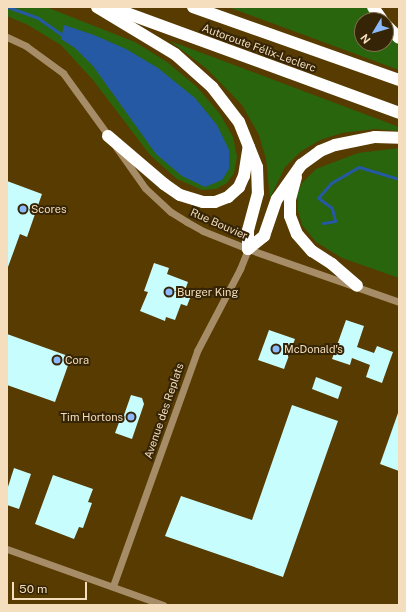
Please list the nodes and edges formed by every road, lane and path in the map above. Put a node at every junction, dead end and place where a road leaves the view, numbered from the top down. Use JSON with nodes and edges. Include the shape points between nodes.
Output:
{"nodes":[{"id":1,"x":97,"y":7,"type":"edge"},
{"id":2,"x":110,"y":7,"type":"edge"},
{"id":3,"x":193,"y":7,"type":"edge"},
{"id":4,"x":7,"y":37,"type":"edge"},
{"id":5,"x":399,"y":80,"type":"edge"},
{"id":6,"x":399,"y":113,"type":"edge"},
{"id":7,"x":108,"y":136,"type":"junction"},
{"id":8,"x":399,"y":138,"type":"edge"},
{"id":9,"x":250,"y":145,"type":"junction"},
{"id":10,"x":301,"y":165,"type":"junction"},
{"id":11,"x":248,"y":249,"type":"junction"},
{"id":12,"x":357,"y":286,"type":"junction"},
{"id":13,"x":399,"y":302,"type":"edge"},
{"id":14,"x":7,"y":549,"type":"edge"},
{"id":15,"x":113,"y":586,"type":"junction"},
{"id":16,"x":163,"y":605,"type":"edge"}],
"edges":[{"from":1,"to":9,"type":"highway","via":[[175,54],[212,87],[239,122]]},
{"from":2,"to":6,"type":"highway","name":"Autoroute Félix-Leclerc"},
{"from":3,"to":5,"type":"highway","name":"Autoroute Félix-Leclerc"},
{"from":4,"to":7,"type":"street","name":"Rue Bouvier","via":[[26,46],[63,73]]},
{"from":7,"to":9,"type":"highway","via":[[180,195],[203,202],[216,202],[228,197],[239,187],[244,176]]},
{"from":7,"to":11,"type":"street","name":"Rue Bouvier","via":[[145,188],[171,212],[203,231]]},
{"from":8,"to":10,"type":"highway","via":[[376,137],[335,145],[320,151]]},
{"from":9,"to":11,"type":"highway","via":[[257,167],[258,193],[248,231]]},
{"from":10,"to":11,"type":"highway","via":[[277,199],[264,236]]},
{"from":10,"to":12,"type":"highway","via":[[290,200],[293,227],[312,251],[332,264]]},
{"from":11,"to":12,"type":"street","name":"Rue Bouvier"},
{"from":11,"to":15,"type":"street","name":"Avenue des Replats","via":[[197,352]]},
{"from":12,"to":13,"type":"street","name":"Rue Bouvier"},
{"from":14,"to":15,"type":"street"},
{"from":15,"to":16,"type":"street"}]}
